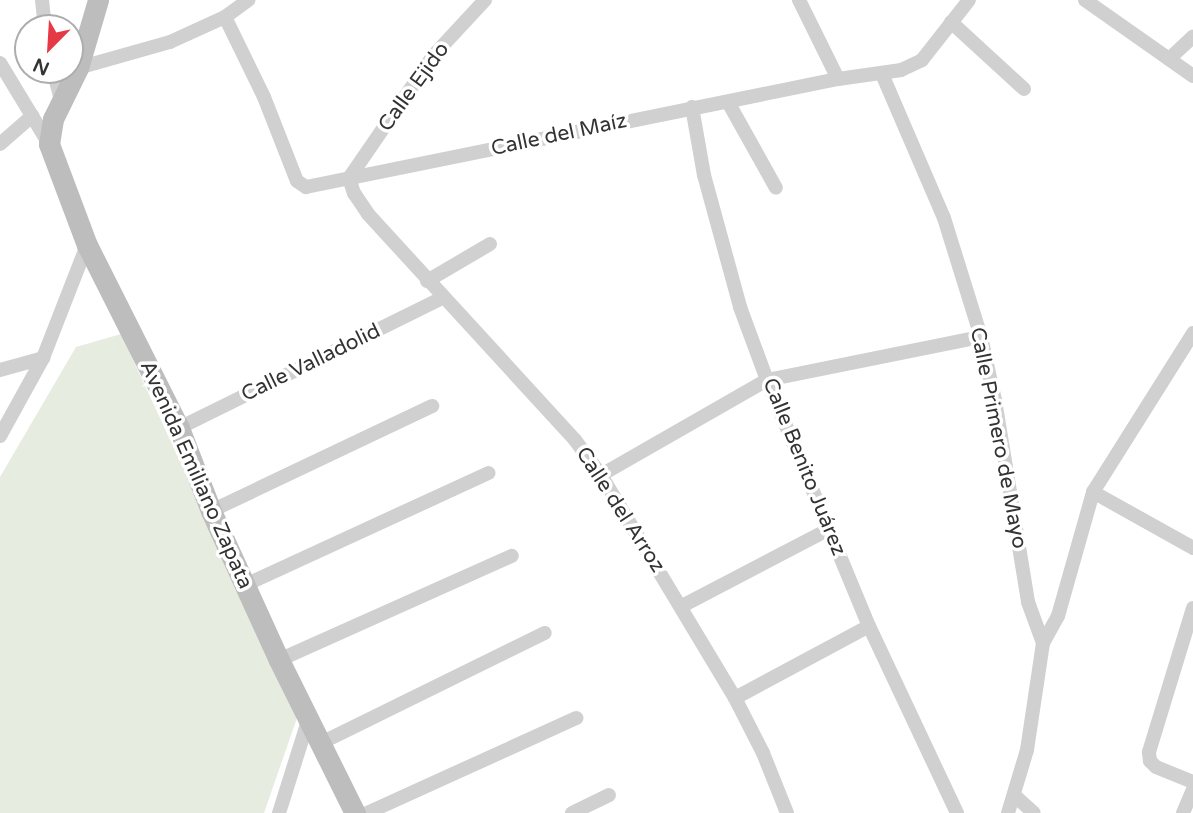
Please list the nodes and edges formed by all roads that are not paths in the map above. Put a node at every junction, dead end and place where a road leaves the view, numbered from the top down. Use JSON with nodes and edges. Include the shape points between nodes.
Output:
{"nodes":[{"id":1,"x":98,"y":0,"type":"edge"},
{"id":2,"x":248,"y":0,"type":"edge"},
{"id":3,"x":485,"y":0,"type":"edge"},
{"id":4,"x":799,"y":0,"type":"edge"},
{"id":5,"x":969,"y":0,"type":"edge"},
{"id":6,"x":1085,"y":0,"type":"edge"},
{"id":7,"x":225,"y":17,"type":"junction"},
{"id":8,"x":951,"y":22,"type":"junction"},
{"id":9,"x":1193,"y":37,"type":"edge"},
{"id":10,"x":84,"y":48,"type":"edge"},
{"id":11,"x":1170,"y":59,"type":"junction"},
{"id":12,"x":0,"y":63,"type":"edge"},
{"id":13,"x":84,"y":66,"type":"edge"},
{"id":14,"x":882,"y":74,"type":"junction"},
{"id":15,"x":1193,"y":76,"type":"edge"},
{"id":16,"x":838,"y":79,"type":"junction"},
{"id":17,"x":57,"y":84,"type":"edge"},
{"id":18,"x":69,"y":84,"type":"edge"},
{"id":19,"x":1024,"y":89,"type":"dead end"},
{"id":20,"x":61,"y":99,"type":"junction"},
{"id":21,"x":728,"y":102,"type":"junction"},
{"id":22,"x":692,"y":107,"type":"junction"},
{"id":23,"x":32,"y":116,"type":"junction"},
{"id":24,"x":0,"y":144,"type":"edge"},
{"id":25,"x":49,"y":144,"type":"junction"},
{"id":26,"x":349,"y":178,"type":"junction"},
{"id":27,"x":776,"y":188,"type":"dead end"},
{"id":28,"x":490,"y":244,"type":"dead end"},
{"id":29,"x":87,"y":245,"type":"junction"},
{"id":30,"x":427,"y":281,"type":"junction"},
{"id":31,"x":442,"y":298,"type":"junction"},
{"id":32,"x":1193,"y":333,"type":"edge"},
{"id":33,"x":981,"y":337,"type":"junction"},
{"id":34,"x":43,"y":358,"type":"junction"},
{"id":35,"x":0,"y":370,"type":"edge"},
{"id":36,"x":767,"y":380,"type":"junction"},
{"id":37,"x":432,"y":406,"type":"dead end"},
{"id":38,"x":179,"y":428,"type":"junction"},
{"id":39,"x":0,"y":436,"type":"edge"},
{"id":40,"x":489,"y":473,"type":"dead end"},
{"id":41,"x":601,"y":475,"type":"junction"},
{"id":42,"x":1093,"y":492,"type":"junction"},
{"id":43,"x":211,"y":511,"type":"junction"},
{"id":44,"x":829,"y":529,"type":"junction"},
{"id":45,"x":1193,"y":548,"type":"edge"},
{"id":46,"x":512,"y":556,"type":"dead end"},
{"id":47,"x":245,"y":585,"type":"junction"},
{"id":48,"x":682,"y":606,"type":"junction"},
{"id":49,"x":1193,"y":608,"type":"edge"},
{"id":50,"x":869,"y":626,"type":"junction"},
{"id":51,"x":545,"y":634,"type":"dead end"},
{"id":52,"x":1043,"y":643,"type":"junction"},
{"id":53,"x":279,"y":660,"type":"junction"},
{"id":54,"x":735,"y":698,"type":"junction"},
{"id":55,"x":576,"y":718,"type":"dead end"},
{"id":56,"x":308,"y":721,"type":"junction"},
{"id":57,"x":323,"y":742,"type":"junction"},
{"id":58,"x":1193,"y":782,"type":"edge"},
{"id":59,"x":1193,"y":790,"type":"edge"},
{"id":60,"x":609,"y":795,"type":"dead end"},
{"id":61,"x":1015,"y":796,"type":"junction"},
{"id":62,"x":279,"y":813,"type":"edge"},
{"id":63,"x":355,"y":813,"type":"edge"},
{"id":64,"x":367,"y":813,"type":"edge"},
{"id":65,"x":572,"y":813,"type":"edge"},
{"id":66,"x":787,"y":813,"type":"edge"},
{"id":67,"x":957,"y":813,"type":"edge"},
{"id":68,"x":1008,"y":813,"type":"edge"},
{"id":69,"x":1034,"y":813,"type":"edge"},
{"id":70,"x":1183,"y":813,"type":"edge"}],
"edges":[{"from":1,"to":10,"type":"main road"},
{"from":2,"to":7,"type":"street"},
{"from":3,"to":26,"type":"street","name":"Calle Ejido","via":[[433,56]]},
{"from":4,"to":16,"type":"street"},
{"from":5,"to":8,"type":"street","name":"Calle del Maíz"},
{"from":6,"to":11,"type":"street"},
{"from":7,"to":13,"type":"street","via":[[170,42]]},
{"from":7,"to":26,"type":"street","name":"Calle del Maíz","via":[[264,97],[297,181],[306,187]]},
{"from":8,"to":14,"type":"street","name":"Calle del Maíz","via":[[922,60]]},
{"from":8,"to":19,"type":"street"},
{"from":9,"to":11,"type":"street"},
{"from":11,"to":15,"type":"street"},
{"from":12,"to":23,"type":"street","name":"Avenida Emiliano Zapata"},
{"from":14,"to":16,"type":"street","name":"Calle del Maíz"},
{"from":14,"to":33,"type":"street","name":"Calle Primero de Mayo","via":[[944,218]]},
{"from":16,"to":21,"type":"street","name":"Calle del Maíz"},
{"from":17,"to":20,"type":"street"},
{"from":18,"to":20,"type":"main road"},
{"from":20,"to":25,"type":"main road"},
{"from":21,"to":22,"type":"street","name":"Calle del Maíz"},
{"from":21,"to":27,"type":"street"},
{"from":22,"to":26,"type":"street","name":"Calle del Maíz"},
{"from":22,"to":36,"type":"street","name":"Calle Benito Juárez","via":[[740,307]]},
{"from":23,"to":24,"type":"street"},
{"from":23,"to":25,"type":"street","name":"Avenida Emiliano Zapata"},
{"from":25,"to":29,"type":"main road","name":"Avenida Emiliano Zapata"},
{"from":26,"to":30,"type":"street","name":"Calle del Arroz","via":[[368,214]]},
{"from":28,"to":30,"type":"street"},
{"from":29,"to":34,"type":"street"},
{"from":29,"to":38,"type":"main road","name":"Avenida Emiliano Zapata"},
{"from":30,"to":31,"type":"street","name":"Calle del Arroz"},
{"from":31,"to":38,"type":"street","name":"Calle Valladolid"},
{"from":31,"to":41,"type":"street","name":"Calle del Arroz","via":[[575,440]]},
{"from":32,"to":42,"type":"street"},
{"from":33,"to":36,"type":"street"},
{"from":33,"to":52,"type":"street","name":"Calle Primero de Mayo","via":[[1028,603]]},
{"from":34,"to":35,"type":"street"},
{"from":34,"to":39,"type":"street"},
{"from":36,"to":41,"type":"street"},
{"from":36,"to":44,"type":"street","name":"Calle Benito Juárez"},
{"from":37,"to":43,"type":"street"},
{"from":38,"to":43,"type":"main road","name":"Avenida Emiliano Zapata"},
{"from":40,"to":47,"type":"street"},
{"from":41,"to":48,"type":"street","name":"Calle del Arroz"},
{"from":42,"to":45,"type":"street"},
{"from":42,"to":52,"type":"street","via":[[1058,616]]},
{"from":43,"to":47,"type":"main road","name":"Avenida Emiliano Zapata"},
{"from":44,"to":48,"type":"street"},
{"from":44,"to":50,"type":"street","name":"Calle Benito Juárez"},
{"from":46,"to":53,"type":"street"},
{"from":47,"to":53,"type":"main road","name":"Avenida Emiliano Zapata"},
{"from":48,"to":54,"type":"street","name":"Calle del Arroz"},
{"from":49,"to":58,"type":"street","via":[[1149,752],[1156,767]]},
{"from":50,"to":54,"type":"street"},
{"from":50,"to":67,"type":"street","name":"Calle Benito Juárez"},
{"from":51,"to":57,"type":"street"},
{"from":52,"to":61,"type":"street","name":"Calle Primero de Mayo","via":[[1027,750]]},
{"from":53,"to":56,"type":"main road","name":"Avenida Emiliano Zapata"},
{"from":54,"to":66,"type":"street","name":"Calle del Arroz"},
{"from":55,"to":64,"type":"street"},
{"from":56,"to":57,"type":"main road","name":"Avenida Emiliano Zapata"},
{"from":56,"to":62,"type":"street"},
{"from":57,"to":63,"type":"main road","name":"Avenida Emiliano Zapata"},
{"from":59,"to":70,"type":"street"},
{"from":60,"to":65,"type":"street"},
{"from":61,"to":68,"type":"street","name":"Calle Primero de Mayo"},
{"from":61,"to":69,"type":"street"}]}
